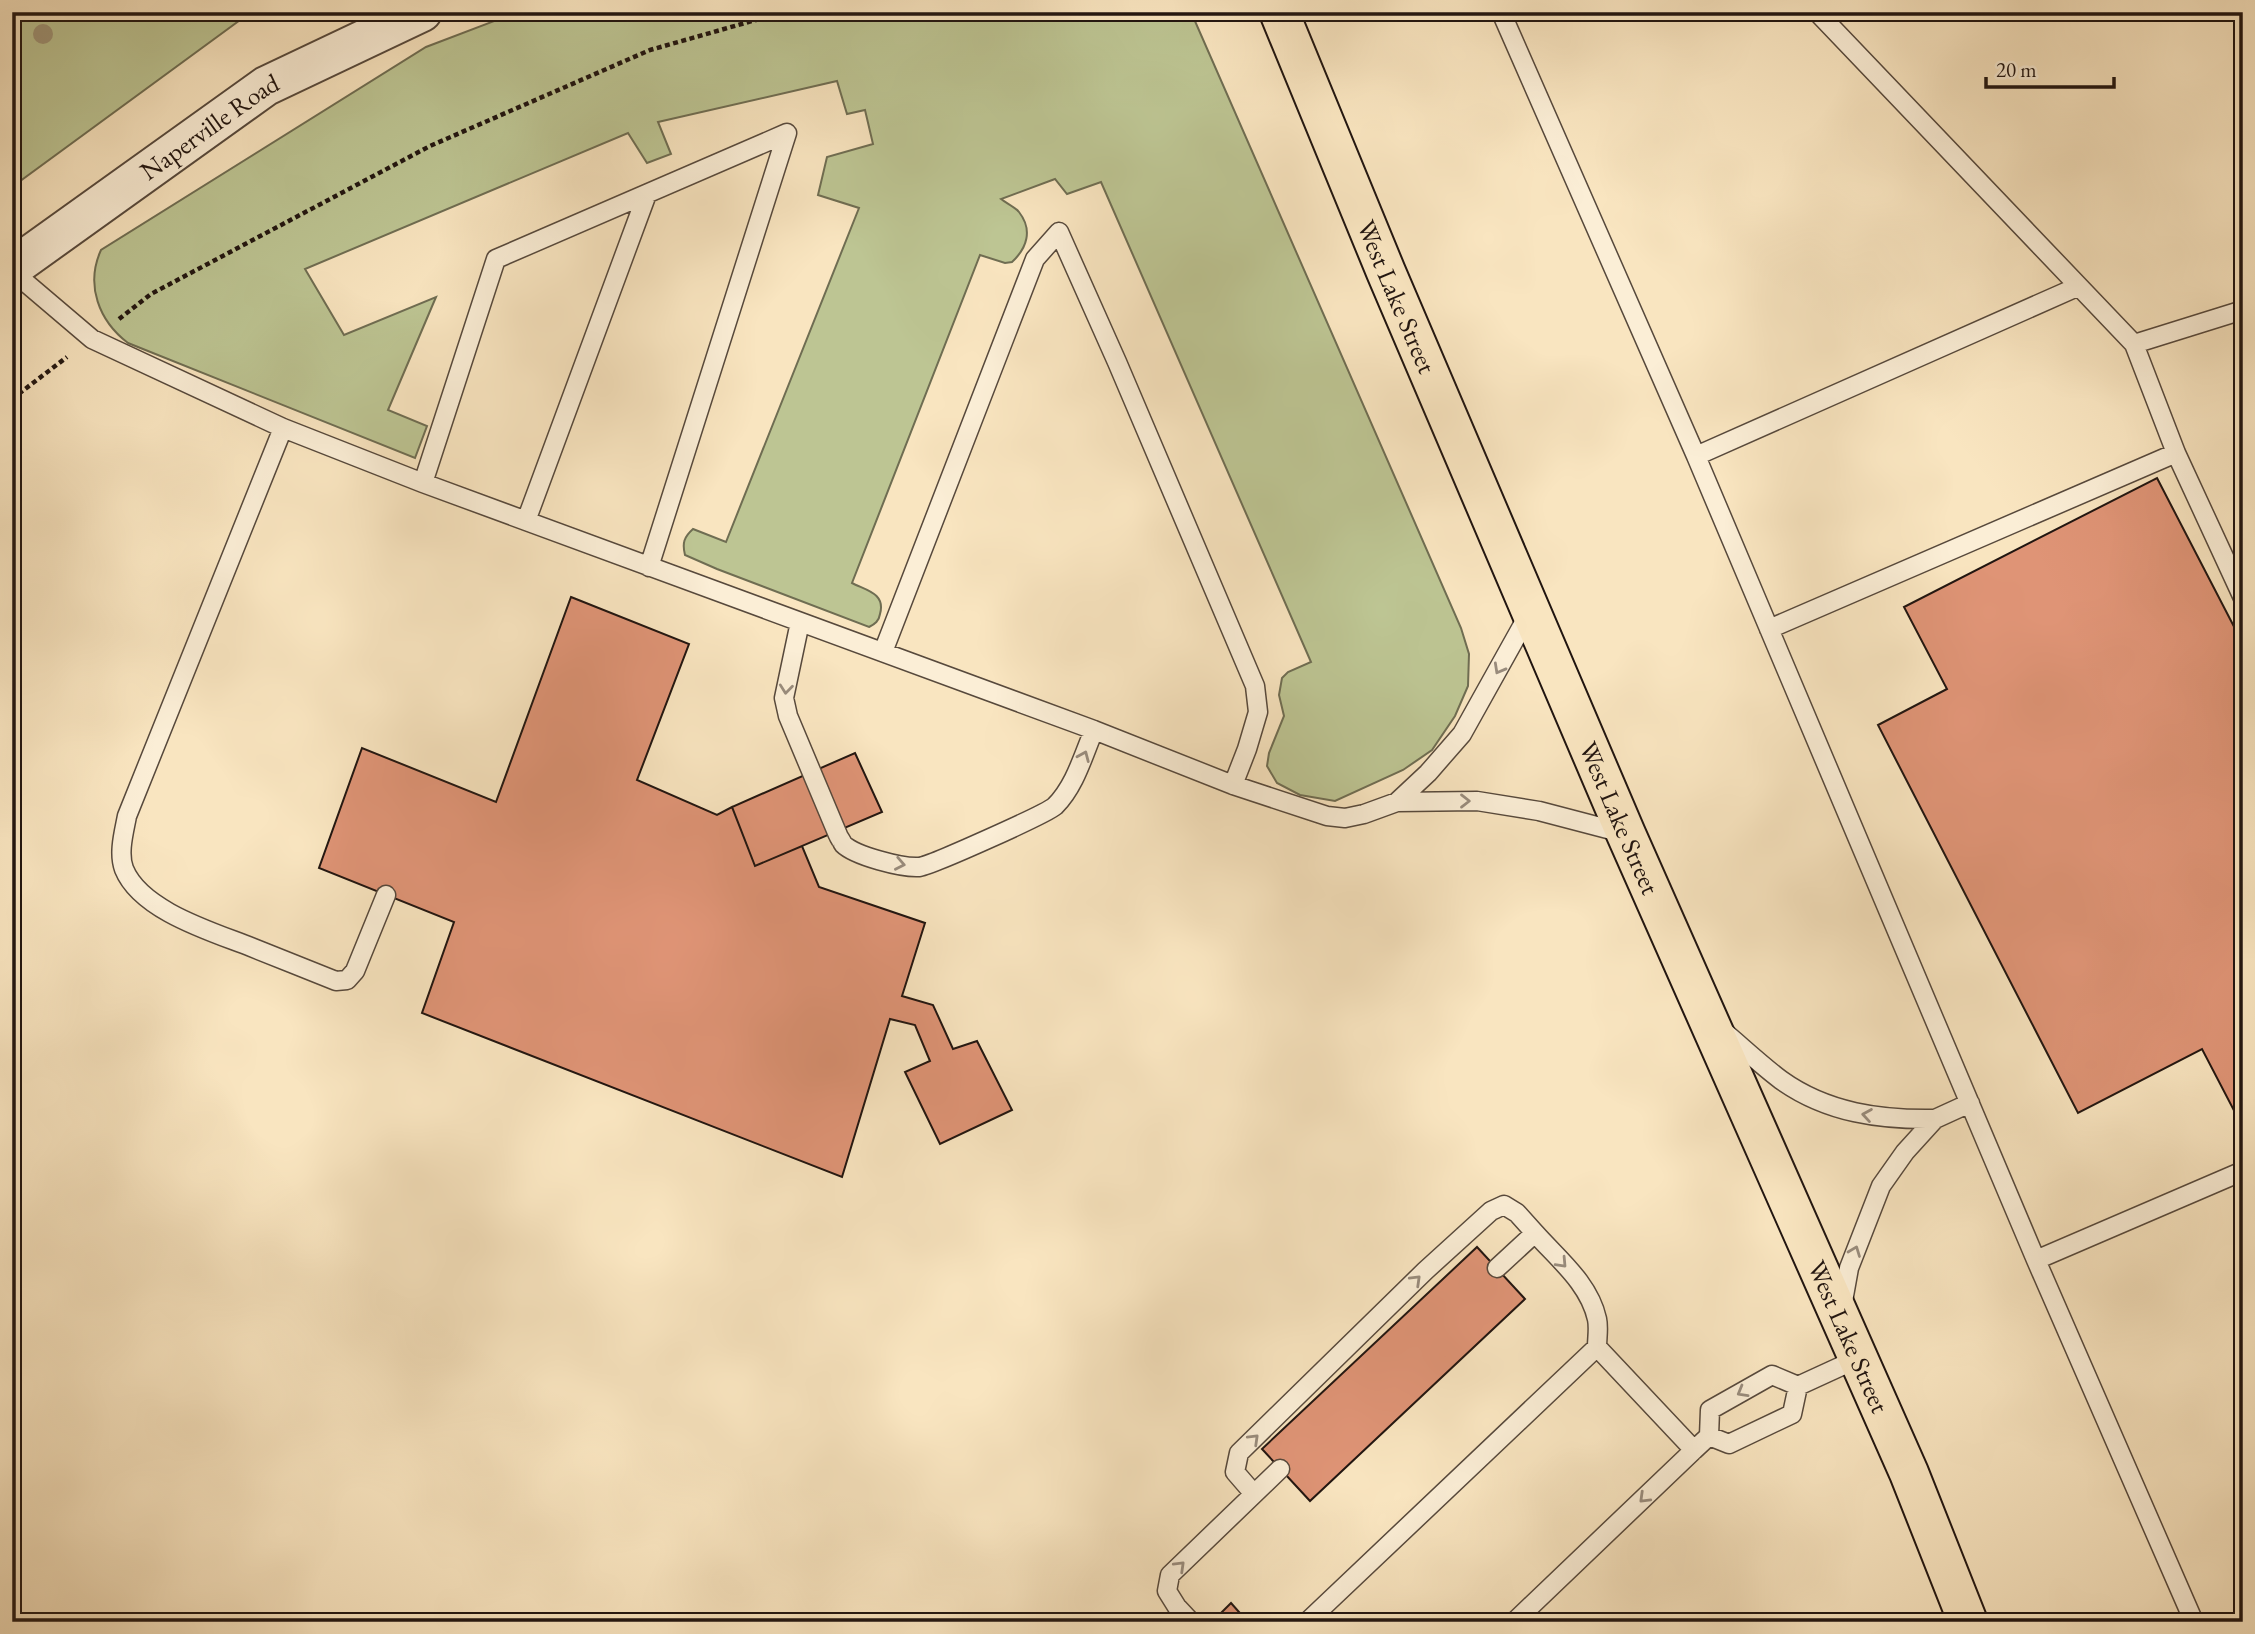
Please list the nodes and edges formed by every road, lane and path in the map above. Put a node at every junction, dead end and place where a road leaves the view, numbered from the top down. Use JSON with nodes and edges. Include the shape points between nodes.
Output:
{"nodes":[{"id":1,"x":422,"y":12,"type":"edge"},
{"id":2,"x":785,"y":12,"type":"edge"},
{"id":3,"x":1279,"y":12,"type":"edge"},
{"id":4,"x":1501,"y":12,"type":"edge"},
{"id":5,"x":1817,"y":12,"type":"edge"},
{"id":6,"x":647,"y":194,"type":"junction"},
{"id":7,"x":12,"y":269,"type":"edge"},
{"id":8,"x":2077,"y":287,"type":"junction"},
{"id":9,"x":2243,"y":310,"type":"edge"},
{"id":10,"x":92,"y":339,"type":"junction"},
{"id":11,"x":2134,"y":344,"type":"junction"},
{"id":12,"x":12,"y":399,"type":"edge"},
{"id":13,"x":283,"y":428,"type":"junction"},
{"id":14,"x":2176,"y":453,"type":"junction"},
{"id":15,"x":1696,"y":456,"type":"junction"},
{"id":16,"x":423,"y":483,"type":"junction"},
{"id":17,"x":526,"y":521,"type":"junction"},
{"id":18,"x":649,"y":566,"type":"junction"},
{"id":19,"x":2243,"y":598,"type":"edge"},
{"id":20,"x":1532,"y":609,"type":"junction"},
{"id":21,"x":800,"y":622,"type":"junction"},
{"id":22,"x":1769,"y":629,"type":"junction"},
{"id":23,"x":883,"y":652,"type":"junction"},
{"id":24,"x":1094,"y":730,"type":"junction"},
{"id":25,"x":1233,"y":785,"type":"junction"},
{"id":26,"x":1397,"y":802,"type":"junction"},
{"id":27,"x":1626,"y":834,"type":"junction"},
{"id":28,"x":386,"y":895,"type":"dead end"},
{"id":29,"x":1708,"y":1019,"type":"junction"},
{"id":30,"x":1969,"y":1103,"type":"junction"},
{"id":31,"x":1935,"y":1119,"type":"junction"},
{"id":32,"x":2243,"y":1171,"type":"edge"},
{"id":33,"x":1535,"y":1233,"type":"junction"},
{"id":34,"x":2036,"y":1260,"type":"junction"},
{"id":35,"x":1497,"y":1268,"type":"dead end"},
{"id":36,"x":1840,"y":1318,"type":"junction"},
{"id":37,"x":1597,"y":1347,"type":"junction"},
{"id":38,"x":1859,"y":1358,"type":"junction"},
{"id":39,"x":1798,"y":1386,"type":"junction"},
{"id":40,"x":1709,"y":1436,"type":"junction"},
{"id":41,"x":1694,"y":1450,"type":"junction"},
{"id":42,"x":1280,"y":1469,"type":"dead end"},
{"id":43,"x":1254,"y":1494,"type":"junction"},
{"id":44,"x":1312,"y":1617,"type":"edge"},
{"id":45,"x":2243,"y":1617,"type":"edge"},
{"id":46,"x":1191,"y":1622,"type":"edge"},
{"id":47,"x":1514,"y":1622,"type":"edge"},
{"id":48,"x":1969,"y":1622,"type":"edge"},
{"id":49,"x":2194,"y":1622,"type":"edge"},
{"id":50,"x":2238,"y":1622,"type":"edge"}],
"edges":[{"from":1,"to":7,"type":"street","name":"Naperville Road","via":[[266,86]]},
{"from":2,"to":10,"type":"path","via":[[650,50],[430,146],[151,294]]},
{"from":3,"to":20,"type":"highway","name":"West Lake Street"},
{"from":4,"to":15,"type":"lane"},
{"from":5,"to":8,"type":"lane"},
{"from":6,"to":16,"type":"lane","via":[[496,259]]},
{"from":6,"to":17,"type":"lane"},
{"from":6,"to":18,"type":"lane","via":[[788,133]]},
{"from":7,"to":10,"type":"lane"},
{"from":8,"to":11,"type":"lane"},
{"from":8,"to":15,"type":"lane"},
{"from":9,"to":11,"type":"lane"},
{"from":10,"to":12,"type":"path"},
{"from":10,"to":13,"type":"lane"},
{"from":11,"to":14,"type":"lane"},
{"from":13,"to":16,"type":"lane"},
{"from":13,"to":28,"type":"lane","via":[[127,816],[121,844],[124,869],[139,891],[164,909],[336,981],[347,980],[355,971]]},
{"from":14,"to":19,"type":"lane"},
{"from":14,"to":22,"type":"lane"},
{"from":15,"to":22,"type":"lane"},
{"from":16,"to":17,"type":"lane"},
{"from":17,"to":18,"type":"lane"},
{"from":18,"to":21,"type":"lane"},
{"from":20,"to":26,"type":"lane","one_way":true,"via":[[1462,734]]},
{"from":20,"to":27,"type":"highway","name":"West Lake Street"},
{"from":21,"to":23,"type":"lane"},
{"from":21,"to":24,"type":"lane","one_way":true,"via":[[784,698],[788,716],[838,835],[852,850],[893,864],[922,867],[1034,818],[1065,795]]},
{"from":22,"to":30,"type":"lane"},
{"from":23,"to":24,"type":"lane"},
{"from":23,"to":25,"type":"lane","via":[[1035,259],[1059,232],[1255,686],[1258,712]]},
{"from":24,"to":25,"type":"lane"},
{"from":25,"to":26,"type":"lane","via":[[1345,818]]},
{"from":26,"to":27,"type":"lane","one_way":true,"via":[[1498,803]]},
{"from":27,"to":29,"type":"highway","name":"West Lake Street"},
{"from":31,"to":29,"type":"lane","one_way":true,"via":[[1854,1113],[1816,1100],[1782,1080]]},
{"from":29,"to":36,"type":"highway","name":"West Lake Street"},
{"from":30,"to":31,"type":"lane"},
{"from":30,"to":34,"type":"lane"},
{"from":36,"to":31,"type":"lane","one_way":true,"via":[[1849,1268],[1881,1186]]},
{"from":32,"to":34,"type":"lane"},
{"from":33,"to":35,"type":"lane"},
{"from":33,"to":37,"type":"lane","one_way":true,"via":[[1590,1297],[1597,1321]]},
{"from":43,"to":33,"type":"lane","one_way":true,"via":[[1235,1472],[1239,1453],[1425,1271],[1491,1211],[1504,1205]]},
{"from":34,"to":49,"type":"lane"},
{"from":36,"to":38,"type":"highway","name":"West Lake Street"},
{"from":37,"to":41,"type":"lane"},
{"from":37,"to":44,"type":"lane"},
{"from":38,"to":39,"type":"lane"},
{"from":38,"to":48,"type":"highway","name":"West Lake Street"},
{"from":39,"to":40,"type":"lane","via":[[1792,1414],[1729,1444]]},
{"from":39,"to":40,"type":"lane","one_way":true,"via":[[1772,1375],[1761,1381],[1710,1410]]},
{"from":40,"to":41,"type":"lane"},
{"from":41,"to":47,"type":"lane","one_way":true},
{"from":42,"to":43,"type":"lane"},
{"from":46,"to":43,"type":"lane","one_way":true,"via":[[1167,1591],[1170,1575]]},
{"from":45,"to":50,"type":"lane"}]}
